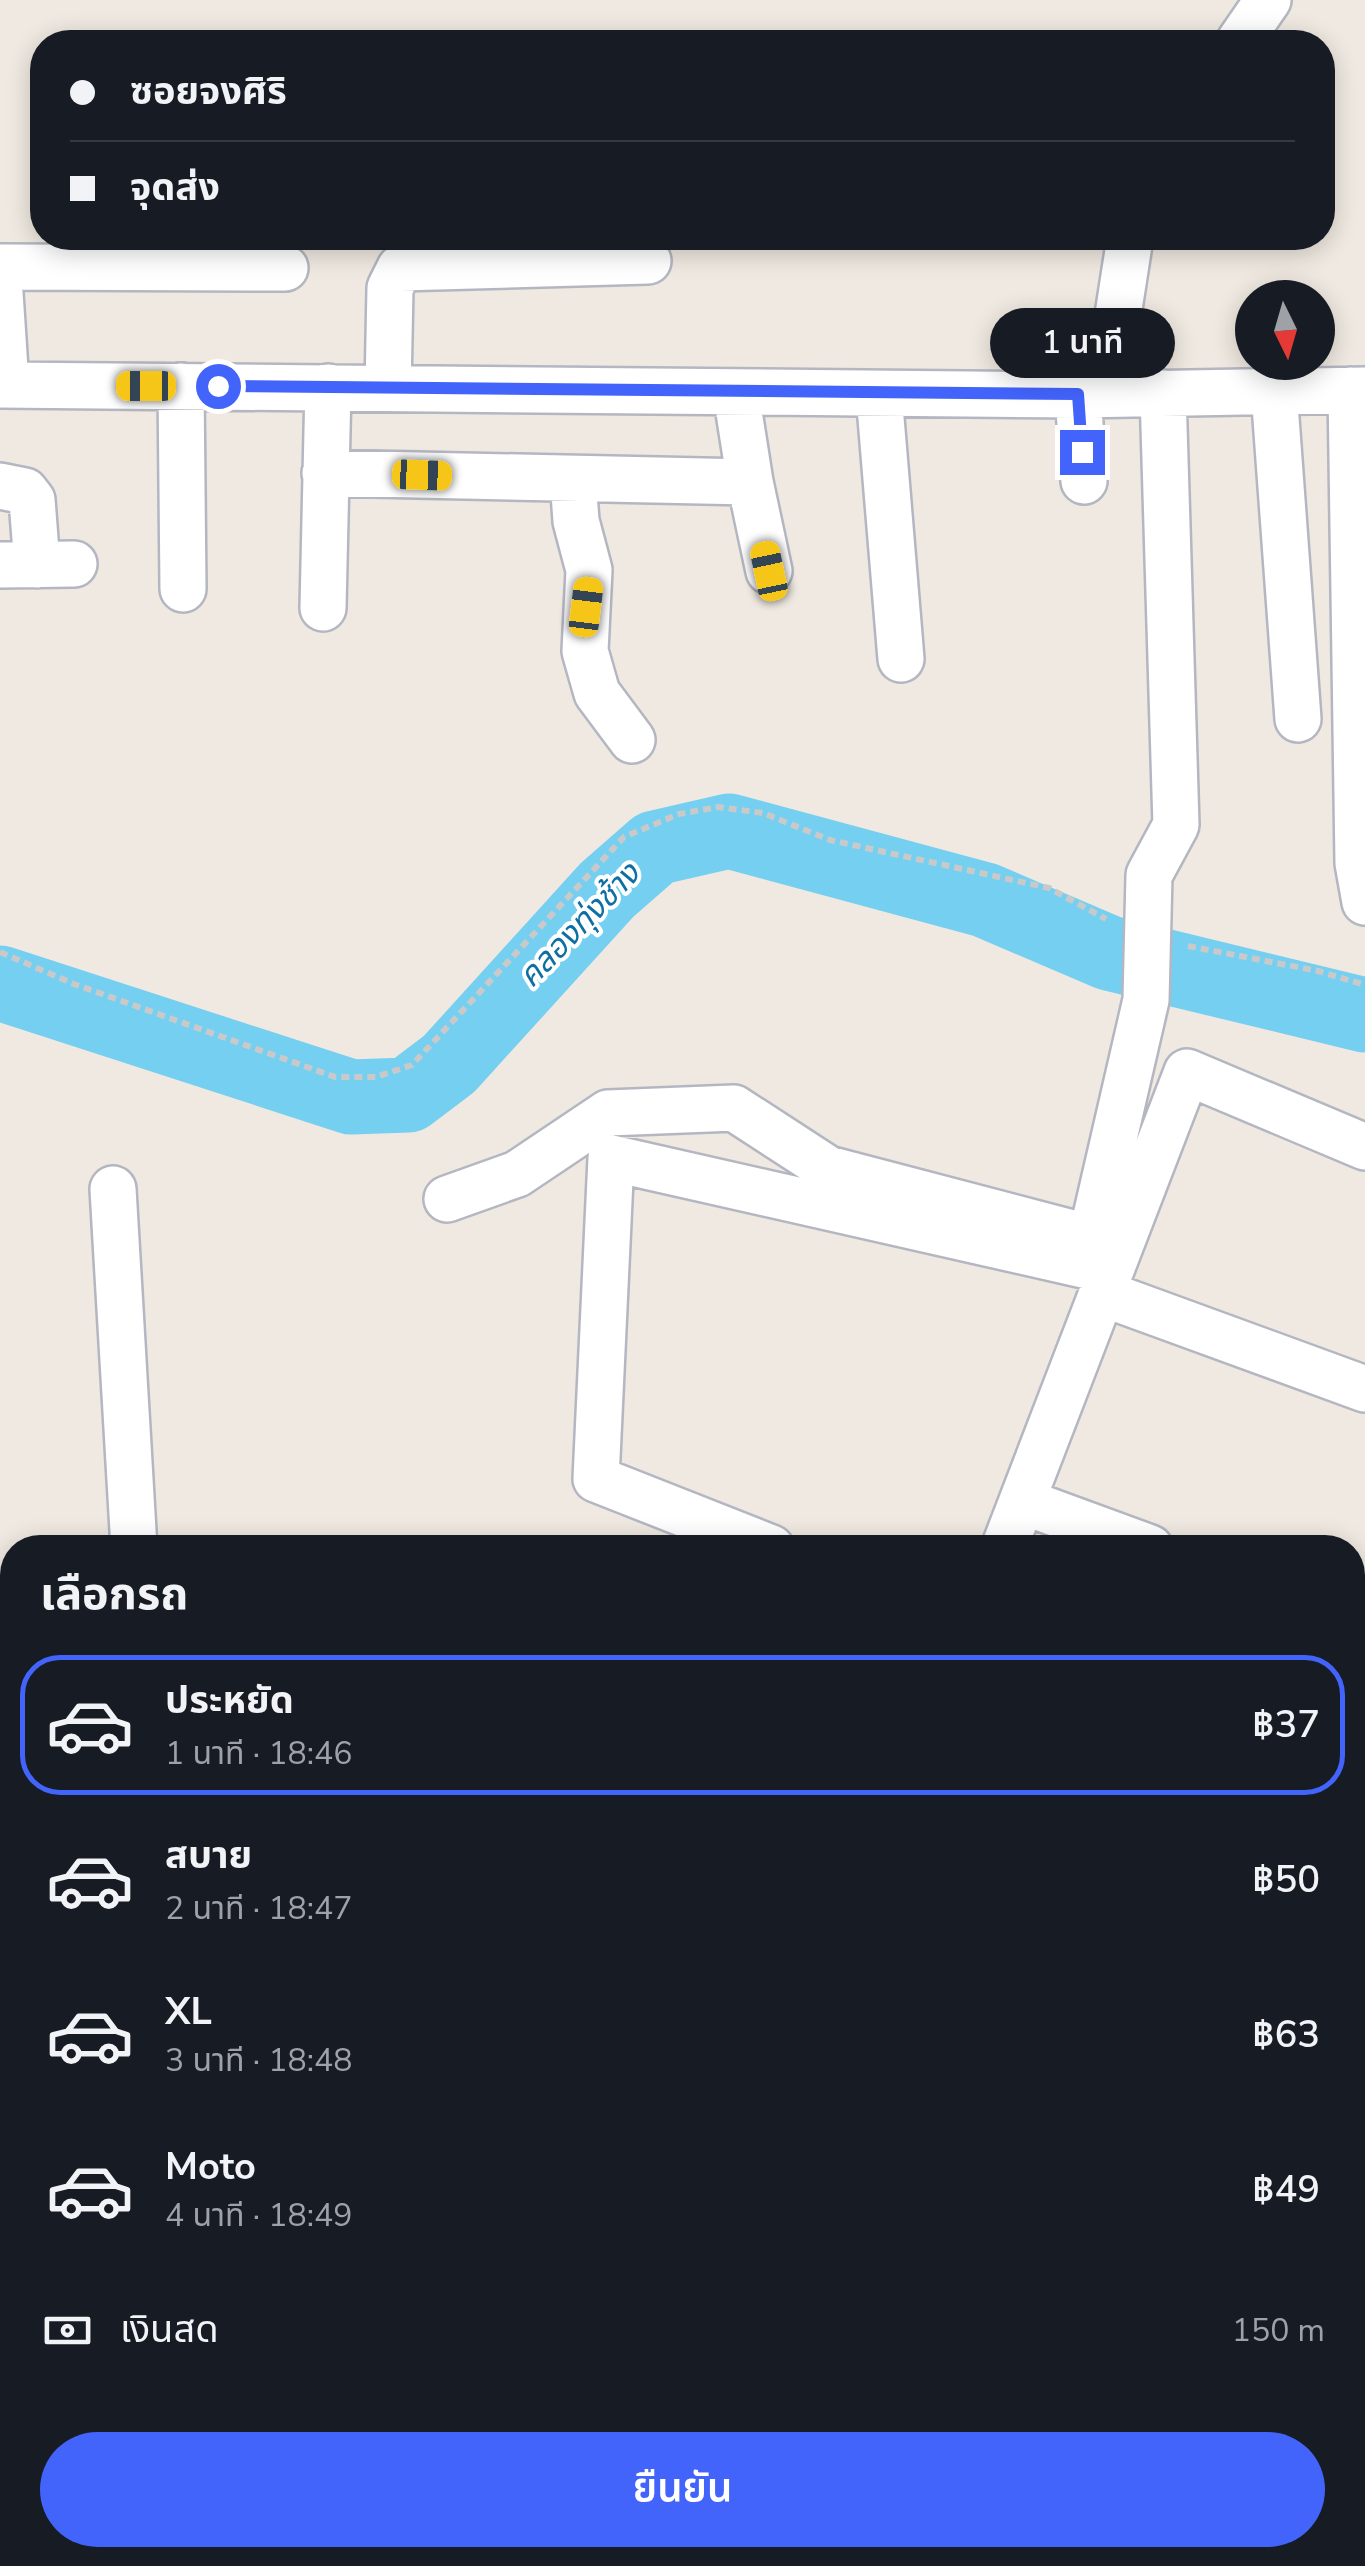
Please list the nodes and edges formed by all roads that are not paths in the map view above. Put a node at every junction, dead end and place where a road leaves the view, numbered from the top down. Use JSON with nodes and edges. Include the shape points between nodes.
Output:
{"nodes":[{"id":1,"x":1268,"y":0,"type":"edge"},
{"id":2,"x":1247,"y":30,"type":"edge"},
{"id":3,"x":1128,"y":250,"type":"edge"},
{"id":4,"x":648,"y":261,"type":"dead end"},
{"id":5,"x":0,"y":267,"type":"edge"},
{"id":6,"x":285,"y":268,"type":"dead end"},
{"id":7,"x":0,"y":293,"type":"edge"},
{"id":8,"x":3,"y":385,"type":"edge"},
{"id":9,"x":181,"y":386,"type":"junction"},
{"id":10,"x":328,"y":387,"type":"junction"},
{"id":11,"x":388,"y":388,"type":"junction"},
{"id":12,"x":1358,"y":390,"type":"edge"},
{"id":13,"x":1274,"y":391,"type":"junction"},
{"id":14,"x":1163,"y":392,"type":"junction"},
{"id":15,"x":736,"y":393,"type":"junction"},
{"id":16,"x":879,"y":394,"type":"junction"},
{"id":17,"x":1098,"y":394,"type":"junction"},
{"id":18,"x":325,"y":473,"type":"junction"},
{"id":19,"x":1359,"y":477,"type":"edge"},
{"id":20,"x":573,"y":479,"type":"junction"},
{"id":21,"x":1084,"y":481,"type":"dead end"},
{"id":22,"x":750,"y":482,"type":"junction"},
{"id":23,"x":0,"y":486,"type":"edge"},
{"id":24,"x":37,"y":565,"type":"edge"},
{"id":25,"x":769,"y":571,"type":"dead end"},
{"id":26,"x":183,"y":589,"type":"dead end"},
{"id":27,"x":323,"y":608,"type":"dead end"},
{"id":28,"x":901,"y":658,"type":"dead end"},
{"id":29,"x":1298,"y":719,"type":"dead end"},
{"id":30,"x":632,"y":740,"type":"dead end"},
{"id":31,"x":1365,"y":902,"type":"edge"},
{"id":32,"x":1365,"y":1148,"type":"edge"},
{"id":33,"x":113,"y":1190,"type":"dead end"},
{"id":34,"x":447,"y":1199,"type":"dead end"},
{"id":35,"x":1106,"y":1282,"type":"junction"},
{"id":36,"x":1365,"y":1389,"type":"edge"},
{"id":37,"x":1022,"y":1501,"type":"junction"},
{"id":38,"x":133,"y":1535,"type":"edge"},
{"id":39,"x":738,"y":1535,"type":"edge"},
{"id":40,"x":1009,"y":1535,"type":"edge"},
{"id":41,"x":1115,"y":1535,"type":"edge"}],
"edges":[{"from":1,"to":2,"type":"street"},
{"from":3,"to":17,"type":"street"},
{"from":4,"to":11,"type":"street","via":[[400,268],[390,288]]},
{"from":5,"to":6,"type":"street"},
{"from":7,"to":8,"type":"street"},
{"from":8,"to":9,"type":"street"},
{"from":9,"to":10,"type":"street"},
{"from":9,"to":26,"type":"street"},
{"from":10,"to":11,"type":"street"},
{"from":10,"to":18,"type":"street"},
{"from":11,"to":15,"type":"street"},
{"from":12,"to":13,"type":"street"},
{"from":12,"to":19,"type":"street"},
{"from":13,"to":14,"type":"street"},
{"from":13,"to":29,"type":"street"},
{"from":14,"to":17,"type":"street"},
{"from":14,"to":34,"type":"street","via":[[1176,825],[1149,875],[1146,1000],[1091,1238],[828,1169],[734,1108],[608,1112],[517,1174]]},
{"from":15,"to":16,"type":"street"},
{"from":15,"to":22,"type":"street"},
{"from":16,"to":17,"type":"street"},
{"from":16,"to":28,"type":"street"},
{"from":17,"to":21,"type":"street"},
{"from":18,"to":20,"type":"street"},
{"from":18,"to":27,"type":"street"},
{"from":19,"to":31,"type":"street","via":[[1358,863]]},
{"from":20,"to":22,"type":"street"},
{"from":20,"to":30,"type":"street","via":[[589,570],[585,651],[597,693]]},
{"from":22,"to":25,"type":"street"},
{"from":23,"to":24,"type":"street","via":[[32,500]]},
{"from":32,"to":35,"type":"street","via":[[1187,1072]]},
{"from":33,"to":38,"type":"street"},
{"from":35,"to":36,"type":"street"},
{"from":35,"to":37,"type":"street"},
{"from":35,"to":39,"type":"street","via":[[611,1158],[596,1479]]},
{"from":37,"to":40,"type":"street"},
{"from":37,"to":41,"type":"street"}]}
